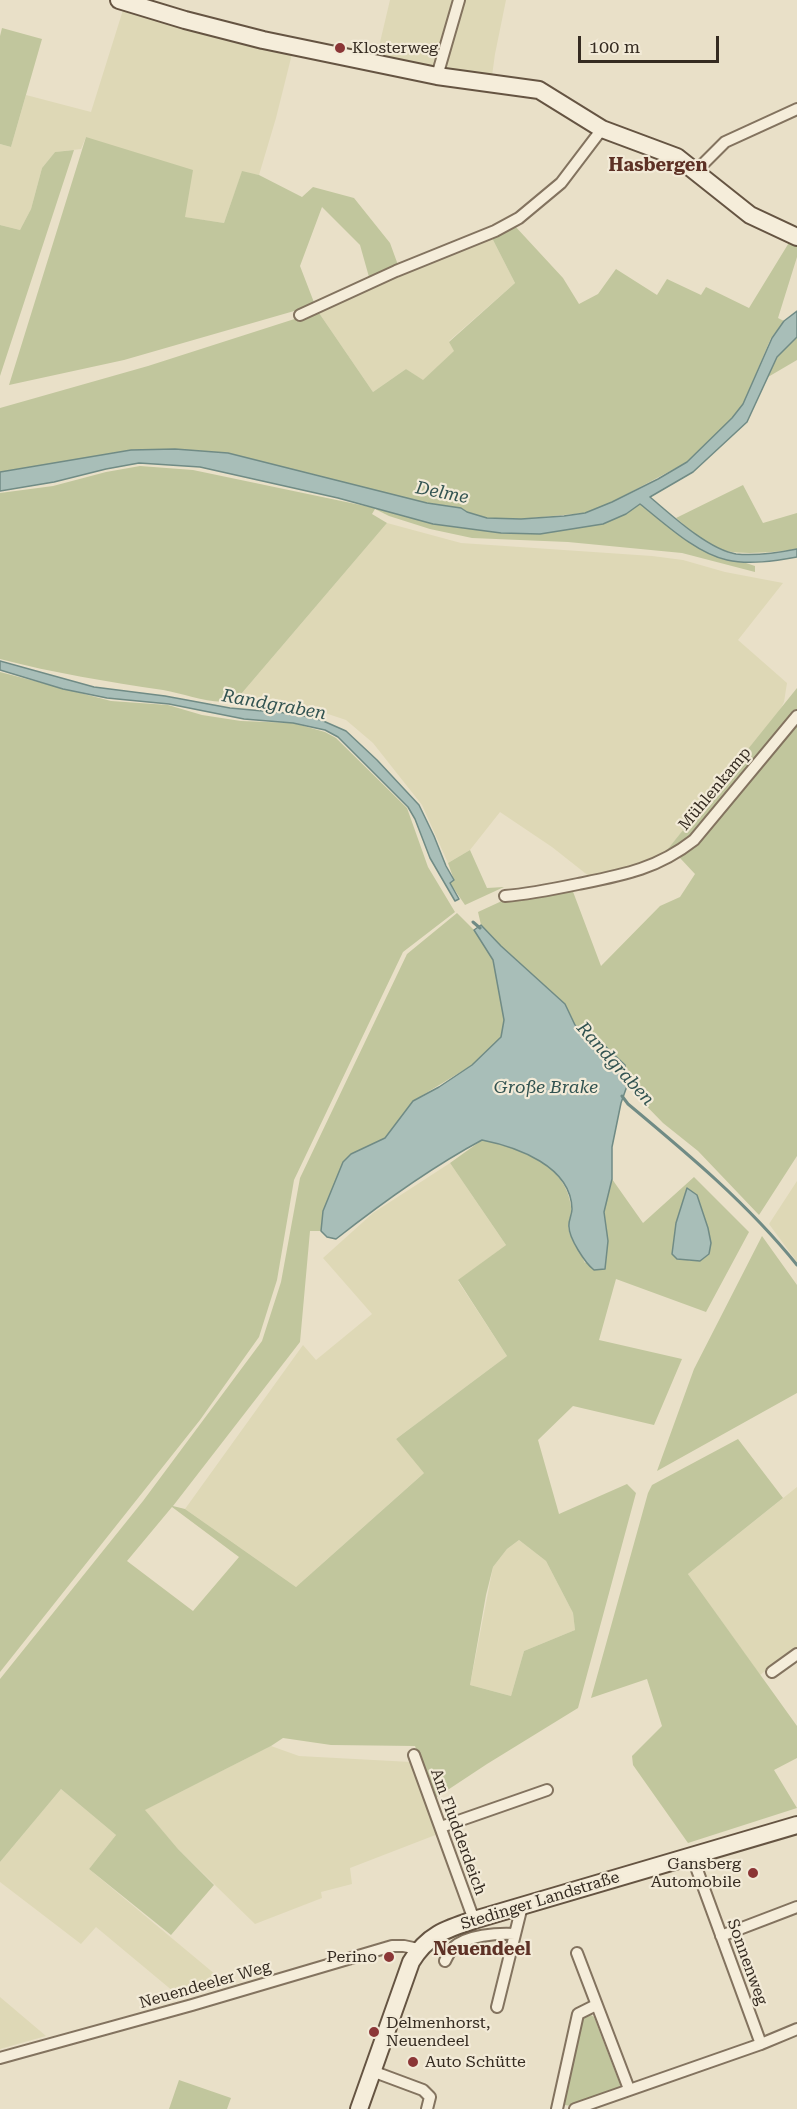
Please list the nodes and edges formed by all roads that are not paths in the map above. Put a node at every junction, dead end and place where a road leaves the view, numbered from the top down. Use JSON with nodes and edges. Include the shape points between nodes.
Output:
{"nodes":[{"id":1,"x":119,"y":0,"type":"edge"},
{"id":2,"x":459,"y":0,"type":"edge"},
{"id":3,"x":437,"y":76,"type":"junction"},
{"id":4,"x":797,"y":109,"type":"edge"},
{"id":5,"x":602,"y":129,"type":"junction"},
{"id":6,"x":696,"y":171,"type":"junction"},
{"id":7,"x":797,"y":237,"type":"edge"},
{"id":8,"x":300,"y":315,"type":"dead end"},
{"id":9,"x":797,"y":716,"type":"edge"},
{"id":10,"x":505,"y":896,"type":"dead end"},
{"id":11,"x":797,"y":1654,"type":"edge"},
{"id":12,"x":772,"y":1672,"type":"dead end"},
{"id":13,"x":414,"y":1755,"type":"dead end"},
{"id":14,"x":547,"y":1790,"type":"dead end"},
{"id":15,"x":797,"y":1826,"type":"edge"},
{"id":16,"x":441,"y":1827,"type":"junction"},
{"id":17,"x":692,"y":1856,"type":"junction"},
{"id":18,"x":522,"y":1906,"type":"junction"},
{"id":19,"x":797,"y":1907,"type":"edge"},
{"id":20,"x":474,"y":1920,"type":"junction"},
{"id":21,"x":515,"y":1935,"type":"junction"},
{"id":22,"x":721,"y":1936,"type":"junction"},
{"id":23,"x":418,"y":1949,"type":"junction"},
{"id":24,"x":577,"y":1953,"type":"dead end"},
{"id":25,"x":445,"y":1961,"type":"dead end"},
{"id":26,"x":596,"y":2005,"type":"junction"},
{"id":27,"x":497,"y":2007,"type":"dead end"},
{"id":28,"x":797,"y":2029,"type":"edge"},
{"id":29,"x":761,"y":2044,"type":"junction"},
{"id":30,"x":0,"y":2058,"type":"edge"},
{"id":31,"x":372,"y":2071,"type":"junction"},
{"id":32,"x":628,"y":2089,"type":"junction"},
{"id":33,"x":359,"y":2109,"type":"edge"},
{"id":34,"x":427,"y":2109,"type":"edge"},
{"id":35,"x":556,"y":2109,"type":"edge"},
{"id":36,"x":575,"y":2109,"type":"edge"}],
"edges":[{"from":1,"to":3,"type":"street","via":[[263,40]]},
{"from":2,"to":3,"type":"street"},
{"from":3,"to":5,"type":"street","via":[[539,90]]},
{"from":4,"to":6,"type":"street","via":[[725,142]]},
{"from":5,"to":6,"type":"street","via":[[676,157]]},
{"from":5,"to":8,"type":"street","via":[[561,183],[519,218]]},
{"from":6,"to":7,"type":"street","via":[[750,215]]},
{"from":9,"to":10,"type":"street","name":"Mühlenkamp","via":[[694,840],[676,854],[637,872]]},
{"from":11,"to":12,"type":"street"},
{"from":13,"to":16,"type":"street","name":"Am Fludderdeich"},
{"from":14,"to":16,"type":"street"},
{"from":15,"to":17,"type":"street","name":"Stedinger Landstraße"},
{"from":16,"to":20,"type":"street","name":"Am Fludderdeich"},
{"from":17,"to":18,"type":"street","name":"Stedinger Landstraße"},
{"from":17,"to":22,"type":"street","name":"Sonnenweg"},
{"from":18,"to":20,"type":"street","name":"Stedinger Landstraße"},
{"from":18,"to":21,"type":"street"},
{"from":19,"to":22,"type":"street"},
{"from":20,"to":23,"type":"street","name":"Stedinger Landstraße","via":[[440,1932]]},
{"from":21,"to":25,"type":"street","via":[[492,1933],[466,1941],[453,1947]]},
{"from":21,"to":27,"type":"street"},
{"from":22,"to":29,"type":"street","name":"Sonnenweg"},
{"from":23,"to":30,"type":"street","name":"Neuendeeler Weg","via":[[392,1946]]},
{"from":23,"to":31,"type":"street","name":"Stedinger Landstraße"},
{"from":24,"to":26,"type":"street"},
{"from":26,"to":32,"type":"street"},
{"from":26,"to":35,"type":"street","via":[[578,2014]]},
{"from":28,"to":29,"type":"street"},
{"from":29,"to":32,"type":"street"},
{"from":31,"to":33,"type":"street","name":"Stedinger Landstraße"},
{"from":31,"to":34,"type":"street","via":[[423,2090],[430,2097]]},
{"from":32,"to":36,"type":"street"}]}
